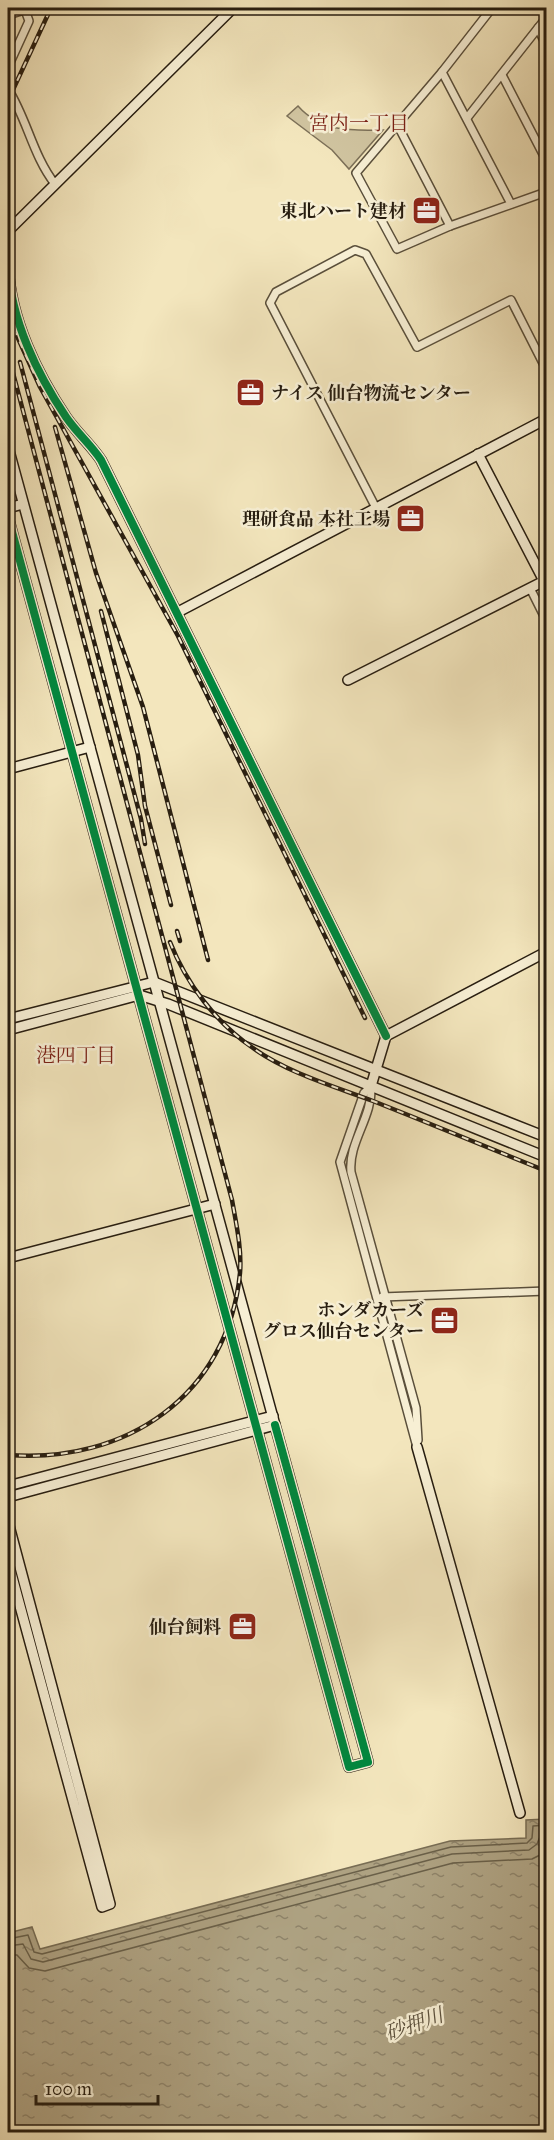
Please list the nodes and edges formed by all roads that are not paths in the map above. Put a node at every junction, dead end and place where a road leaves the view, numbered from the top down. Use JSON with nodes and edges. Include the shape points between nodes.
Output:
{"nodes":[{"id":1,"x":233,"y":8,"type":"edge"},
{"id":2,"x":492,"y":8,"type":"edge"},
{"id":3,"x":28,"y":9,"type":"edge"},
{"id":4,"x":8,"y":15,"type":"edge"},
{"id":5,"x":546,"y":18,"type":"edge"},
{"id":6,"x":538,"y":28,"type":"junction"},
{"id":7,"x":546,"y":45,"type":"edge"},
{"id":8,"x":8,"y":66,"type":"edge"},
{"id":9,"x":442,"y":72,"type":"junction"},
{"id":10,"x":502,"y":75,"type":"junction"},
{"id":11,"x":8,"y":89,"type":"edge"},
{"id":12,"x":467,"y":118,"type":"junction"},
{"id":13,"x":397,"y":124,"type":"junction"},
{"id":14,"x":546,"y":160,"type":"edge"},
{"id":15,"x":55,"y":184,"type":"junction"},
{"id":16,"x":546,"y":192,"type":"edge"},
{"id":17,"x":512,"y":204,"type":"junction"},
{"id":18,"x":450,"y":226,"type":"junction"},
{"id":19,"x":8,"y":231,"type":"edge"},
{"id":20,"x":8,"y":267,"type":"edge"},
{"id":21,"x":546,"y":369,"type":"edge"},
{"id":22,"x":546,"y":419,"type":"edge"},
{"id":23,"x":8,"y":447,"type":"edge"},
{"id":24,"x":478,"y":454,"type":"junction"},
{"id":25,"x":23,"y":504,"type":"junction"},
{"id":26,"x":8,"y":508,"type":"edge"},
{"id":27,"x":376,"y":508,"type":"junction"},
{"id":28,"x":26,"y":514,"type":"junction"},
{"id":29,"x":8,"y":518,"type":"edge"},
{"id":30,"x":545,"y":580,"type":"edge"},
{"id":31,"x":530,"y":588,"type":"junction"},
{"id":32,"x":178,"y":612,"type":"junction"},
{"id":33,"x":546,"y":620,"type":"edge"},
{"id":34,"x":348,"y":681,"type":"dead end"},
{"id":35,"x":90,"y":747,"type":"junction"},
{"id":36,"x":72,"y":752,"type":"junction"},
{"id":37,"x":8,"y":769,"type":"edge"},
{"id":38,"x":546,"y":952,"type":"edge"},
{"id":39,"x":154,"y":982,"type":"junction"},
{"id":40,"x":137,"y":991,"type":"junction"},
{"id":41,"x":160,"y":1001,"type":"junction"},
{"id":42,"x":8,"y":1019,"type":"edge"},
{"id":43,"x":8,"y":1030,"type":"edge"},
{"id":44,"x":386,"y":1036,"type":"junction"},
{"id":45,"x":376,"y":1069,"type":"junction"},
{"id":46,"x":371,"y":1086,"type":"junction"},
{"id":47,"x":546,"y":1137,"type":"edge"},
{"id":48,"x":546,"y":1157,"type":"edge"},
{"id":49,"x":215,"y":1204,"type":"junction"},
{"id":50,"x":198,"y":1209,"type":"junction"},
{"id":51,"x":8,"y":1258,"type":"edge"},
{"id":52,"x":546,"y":1291,"type":"edge"},
{"id":53,"x":377,"y":1297,"type":"junction"},
{"id":54,"x":385,"y":1297,"type":"junction"},
{"id":55,"x":274,"y":1420,"type":"junction"},
{"id":56,"x":256,"y":1425,"type":"junction"},
{"id":57,"x":417,"y":1447,"type":"junction"},
{"id":58,"x":8,"y":1486,"type":"edge"},
{"id":59,"x":8,"y":1497,"type":"edge"},
{"id":60,"x":8,"y":1522,"type":"edge"},
{"id":61,"x":8,"y":1562,"type":"edge"},
{"id":62,"x":520,"y":1813,"type":"dead end"}],
"edges":[{"from":1,"to":15,"type":"street"},
{"from":2,"to":9,"type":"street"},
{"from":3,"to":4,"type":"street"},
{"from":3,"to":8,"type":"street","via":[[29,21]]},
{"from":5,"to":6,"type":"street"},
{"from":6,"to":7,"type":"street"},
{"from":6,"to":10,"type":"street"},
{"from":9,"to":12,"type":"street"},
{"from":9,"to":13,"type":"street"},
{"from":10,"to":12,"type":"street"},
{"from":10,"to":14,"type":"street"},
{"from":11,"to":15,"type":"street","via":[[45,171]]},
{"from":12,"to":17,"type":"street"},
{"from":13,"to":18,"type":"street"},
{"from":13,"to":18,"type":"street","via":[[356,173],[397,249]]},
{"from":15,"to":19,"type":"street"},
{"from":16,"to":17,"type":"street"},
{"from":17,"to":18,"type":"street"},
{"from":20,"to":32,"type":"street","via":[[15,313],[30,350],[65,415],[101,460]]},
{"from":21,"to":27,"type":"street","via":[[511,300],[417,347],[366,254],[355,250],[276,292],[270,303]]},
{"from":22,"to":24,"type":"street"},
{"from":23,"to":25,"type":"street"},
{"from":24,"to":27,"type":"street"},
{"from":24,"to":30,"type":"street"},
{"from":25,"to":26,"type":"street"},
{"from":25,"to":28,"type":"street"},
{"from":27,"to":32,"type":"street"},
{"from":28,"to":29,"type":"street"},
{"from":28,"to":35,"type":"street"},
{"from":29,"to":36,"type":"street"},
{"from":30,"to":31,"type":"street"},
{"from":31,"to":33,"type":"street"},
{"from":31,"to":34,"type":"street"},
{"from":32,"to":44,"type":"street"},
{"from":35,"to":36,"type":"street"},
{"from":35,"to":39,"type":"street"},
{"from":36,"to":37,"type":"street"},
{"from":36,"to":40,"type":"street"},
{"from":38,"to":44,"type":"street"},
{"from":39,"to":40,"type":"street"},
{"from":39,"to":41,"type":"street"},
{"from":39,"to":45,"type":"street"},
{"from":40,"to":41,"type":"street"},
{"from":40,"to":42,"type":"street"},
{"from":40,"to":43,"type":"street"},
{"from":40,"to":50,"type":"street"},
{"from":41,"to":46,"type":"street"},
{"from":41,"to":49,"type":"street"},
{"from":44,"to":45,"type":"street"},
{"from":45,"to":46,"type":"street"},
{"from":45,"to":47,"type":"street"},
{"from":46,"to":48,"type":"street"},
{"from":46,"to":53,"type":"street","via":[[364,1093],[340,1162]]},
{"from":46,"to":54,"type":"street","via":[[371,1101],[350,1163]]},
{"from":49,"to":50,"type":"street"},
{"from":49,"to":55,"type":"street"},
{"from":50,"to":51,"type":"street"},
{"from":50,"to":56,"type":"street"},
{"from":52,"to":54,"type":"street"},
{"from":53,"to":54,"type":"street"},
{"from":53,"to":57,"type":"street"},
{"from":54,"to":57,"type":"street","via":[[416,1408]]},
{"from":55,"to":56,"type":"street"},
{"from":55,"to":56,"type":"street","via":[[368,1762],[349,1767]]},
{"from":56,"to":58,"type":"street"},
{"from":56,"to":59,"type":"street"},
{"from":57,"to":62,"type":"street"},
{"from":60,"to":61,"type":"street","via":[[110,1904],[102,1907]]}]}
